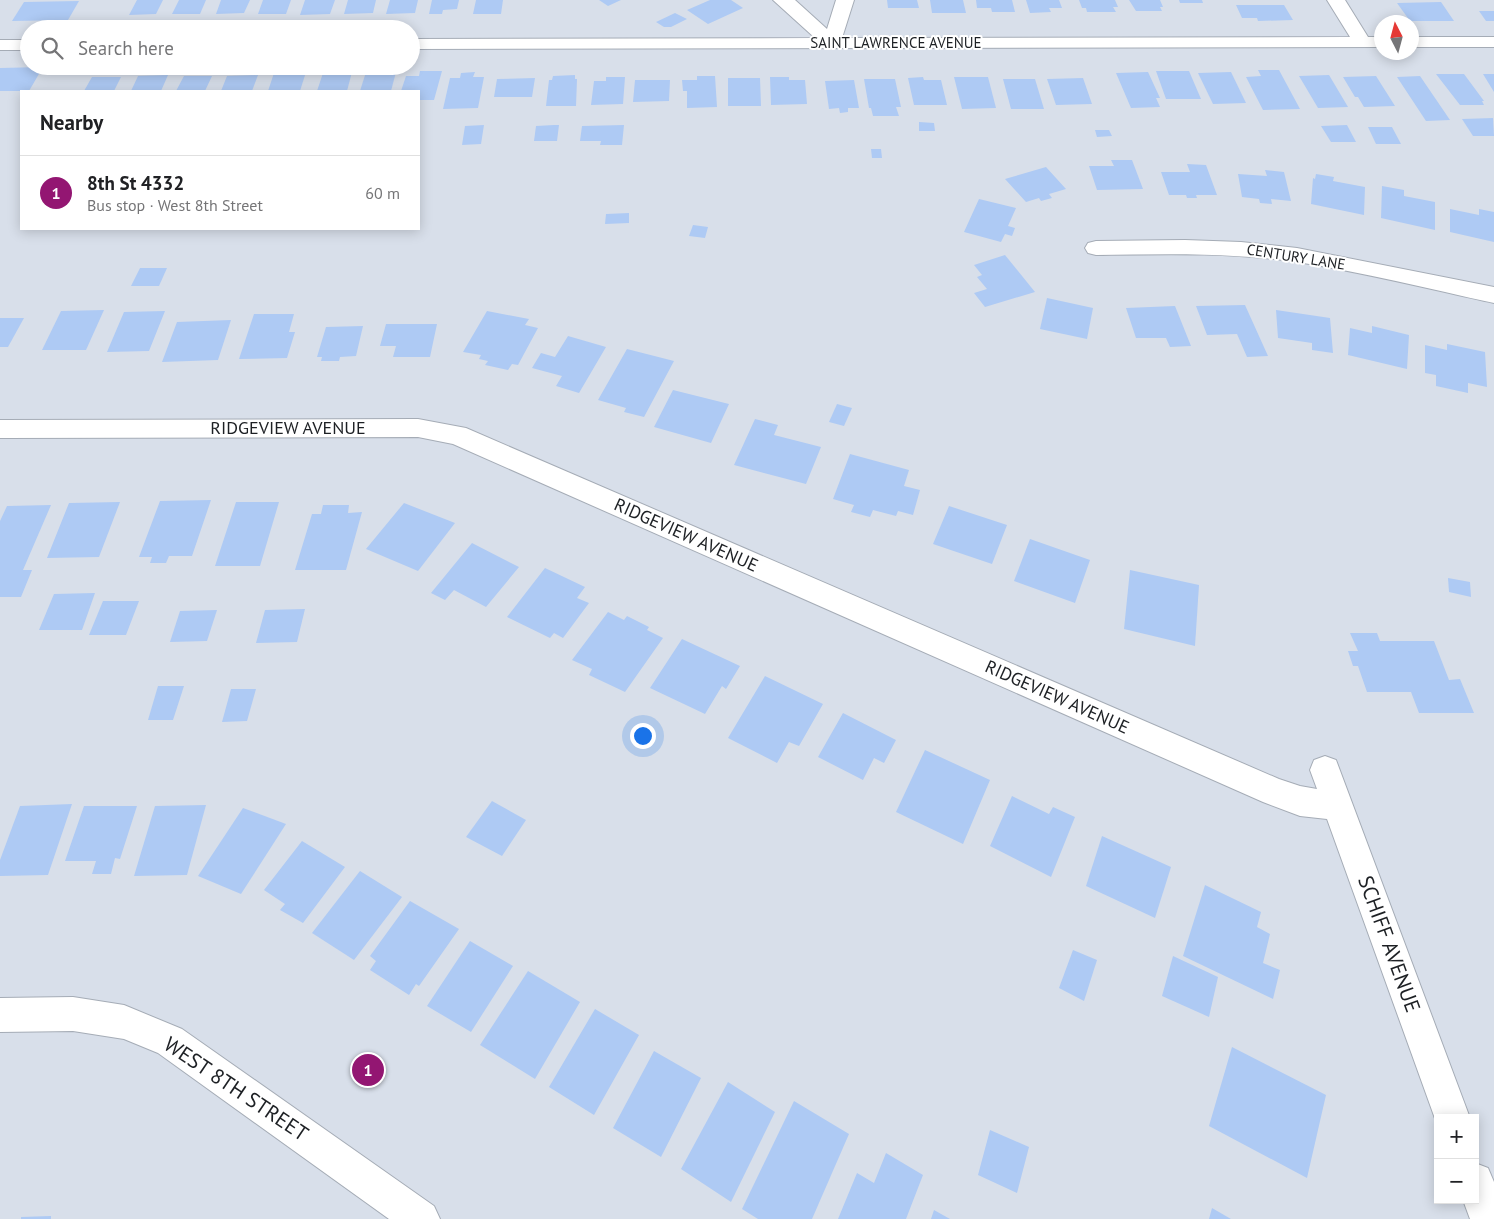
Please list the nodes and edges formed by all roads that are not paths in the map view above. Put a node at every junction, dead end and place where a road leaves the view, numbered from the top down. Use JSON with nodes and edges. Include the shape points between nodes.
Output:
{"nodes":[{"id":1,"x":782,"y":0,"type":"edge"},
{"id":2,"x":845,"y":0,"type":"edge"},
{"id":3,"x":1336,"y":0,"type":"edge"},
{"id":4,"x":1362,"y":42,"type":"junction"},
{"id":5,"x":1374,"y":42,"type":"edge"},
{"id":6,"x":1419,"y":42,"type":"edge"},
{"id":7,"x":1494,"y":42,"type":"edge"},
{"id":8,"x":831,"y":43,"type":"junction"},
{"id":9,"x":420,"y":44,"type":"edge"},
{"id":10,"x":0,"y":45,"type":"edge"},
{"id":11,"x":20,"y":45,"type":"edge"},
{"id":12,"x":1096,"y":248,"type":"dead end"},
{"id":13,"x":1494,"y":295,"type":"edge"},
{"id":14,"x":0,"y":429,"type":"edge"},
{"id":15,"x":1325,"y":770,"type":"dead end"},
{"id":16,"x":1338,"y":806,"type":"junction"},
{"id":17,"x":0,"y":1015,"type":"edge"},
{"id":18,"x":1451,"y":1114,"type":"edge"},
{"id":19,"x":1479,"y":1193,"type":"edge"},
{"id":20,"x":421,"y":1219,"type":"edge"},
{"id":21,"x":1489,"y":1219,"type":"edge"}],
"edges":[{"from":1,"to":8,"type":"street"},
{"from":2,"to":8,"type":"street"},
{"from":3,"to":4,"type":"street"},
{"from":4,"to":5,"type":"street","name":"SAINT LAWRENCE AVENUE"},
{"from":4,"to":8,"type":"street","name":"SAINT LAWRENCE AVENUE"},
{"from":6,"to":7,"type":"street"},
{"from":8,"to":9,"type":"street","name":"SAINT LAWRENCE AVENUE"},
{"from":10,"to":11,"type":"street"},
{"from":12,"to":13,"type":"street","name":"CENTURY LANE","via":[[1222,248],[1298,255]]},
{"from":14,"to":16,"type":"street","name":"RIDGEVIEW AVENUE","via":[[418,428],[457,435],[1274,792],[1300,801]]},
{"from":15,"to":16,"type":"street","name":"SCHIFF AVENUE"},
{"from":16,"to":18,"type":"street","name":"SCHIFF AVENUE"},
{"from":17,"to":20,"type":"street","name":"WEST 8TH STREET","via":[[73,1014],[124,1022],[170,1040]]},
{"from":19,"to":21,"type":"street"}]}
